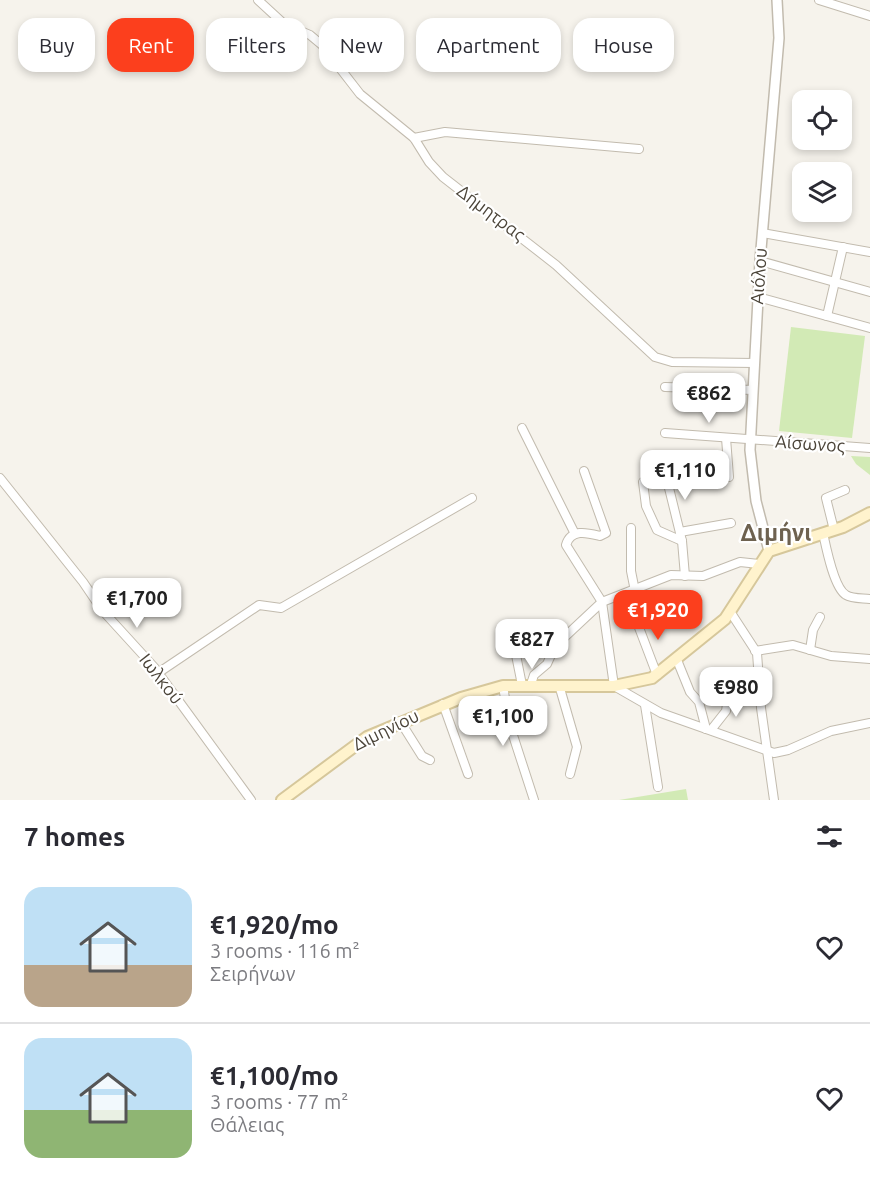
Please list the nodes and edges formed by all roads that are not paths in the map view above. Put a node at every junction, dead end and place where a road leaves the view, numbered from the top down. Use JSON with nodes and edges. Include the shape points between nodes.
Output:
{"nodes":[{"id":1,"x":258,"y":0,"type":"edge"},
{"id":2,"x":777,"y":0,"type":"edge"},
{"id":3,"x":819,"y":0,"type":"edge"},
{"id":4,"x":870,"y":16,"type":"edge"},
{"id":5,"x":414,"y":138,"type":"junction"},
{"id":6,"x":639,"y":149,"type":"dead end"},
{"id":7,"x":762,"y":233,"type":"junction"},
{"id":8,"x":843,"y":247,"type":"junction"},
{"id":9,"x":870,"y":252,"type":"edge"},
{"id":10,"x":760,"y":261,"type":"junction"},
{"id":11,"x":835,"y":282,"type":"junction"},
{"id":12,"x":870,"y":292,"type":"edge"},
{"id":13,"x":758,"y":297,"type":"junction"},
{"id":14,"x":827,"y":316,"type":"junction"},
{"id":15,"x":870,"y":328,"type":"edge"},
{"id":16,"x":755,"y":363,"type":"junction"},
{"id":17,"x":665,"y":387,"type":"dead end"},
{"id":18,"x":753,"y":390,"type":"junction"},
{"id":19,"x":522,"y":428,"type":"dead end"},
{"id":20,"x":665,"y":433,"type":"dead end"},
{"id":21,"x":726,"y":438,"type":"junction"},
{"id":22,"x":750,"y":440,"type":"junction"},
{"id":23,"x":870,"y":448,"type":"edge"},
{"id":24,"x":704,"y":455,"type":"dead end"},
{"id":25,"x":584,"y":471,"type":"dead end"},
{"id":26,"x":729,"y":477,"type":"dead end"},
{"id":27,"x":0,"y":478,"type":"edge"},
{"id":28,"x":643,"y":482,"type":"dead end"},
{"id":29,"x":845,"y":490,"type":"dead end"},
{"id":30,"x":472,"y":498,"type":"dead end"},
{"id":31,"x":870,"y":513,"type":"edge"},
{"id":32,"x":731,"y":523,"type":"dead end"},
{"id":33,"x":631,"y":528,"type":"dead end"},
{"id":34,"x":680,"y":532,"type":"junction"},
{"id":35,"x":829,"y":532,"type":"junction"},
{"id":36,"x":575,"y":534,"type":"junction"},
{"id":37,"x":682,"y":542,"type":"junction"},
{"id":38,"x":769,"y":551,"type":"junction"},
{"id":39,"x":759,"y":564,"type":"junction"},
{"id":40,"x":685,"y":576,"type":"junction"},
{"id":41,"x":635,"y":591,"type":"junction"},
{"id":42,"x":870,"y":599,"type":"edge"},
{"id":43,"x":603,"y":602,"type":"junction"},
{"id":44,"x":731,"y":613,"type":"junction"},
{"id":45,"x":635,"y":617,"type":"dead end"},
{"id":46,"x":820,"y":617,"type":"dead end"},
{"id":47,"x":513,"y":640,"type":"dead end"},
{"id":48,"x":810,"y":650,"type":"junction"},
{"id":49,"x":755,"y":651,"type":"junction"},
{"id":50,"x":870,"y":659,"type":"edge"},
{"id":51,"x":677,"y":660,"type":"junction"},
{"id":52,"x":158,"y":674,"type":"junction"},
{"id":53,"x":657,"y":675,"type":"junction"},
{"id":54,"x":527,"y":685,"type":"junction"},
{"id":55,"x":559,"y":685,"type":"junction"},
{"id":56,"x":503,"y":686,"type":"junction"},
{"id":57,"x":614,"y":686,"type":"junction"},
{"id":58,"x":728,"y":697,"type":"dead end"},
{"id":59,"x":443,"y":704,"type":"junction"},
{"id":60,"x":645,"y":705,"type":"junction"},
{"id":61,"x":400,"y":721,"type":"junction"},
{"id":62,"x":870,"y":723,"type":"edge"},
{"id":63,"x":709,"y":729,"type":"junction"},
{"id":64,"x":768,"y":752,"type":"junction"},
{"id":65,"x":430,"y":760,"type":"dead end"},
{"id":66,"x":468,"y":774,"type":"dead end"},
{"id":67,"x":570,"y":774,"type":"dead end"},
{"id":68,"x":658,"y":787,"type":"dead end"},
{"id":69,"x":251,"y":800,"type":"edge"},
{"id":70,"x":282,"y":800,"type":"edge"},
{"id":71,"x":534,"y":800,"type":"edge"},
{"id":72,"x":774,"y":800,"type":"edge"}],
"edges":[{"from":1,"to":5,"type":"street","name":"Δήμητρας","via":[[284,24],[318,41],[360,94]]},
{"from":2,"to":7,"type":"street","name":"Αιόλου","via":[[779,38]]},
{"from":3,"to":4,"type":"street"},
{"from":5,"to":6,"type":"street","via":[[451,132]]},
{"from":5,"to":16,"type":"street","name":"Δήμητρας","via":[[443,177],[556,265],[655,357],[672,362]]},
{"from":7,"to":8,"type":"street"},
{"from":7,"to":10,"type":"street","name":"Αιόλου"},
{"from":8,"to":9,"type":"street"},
{"from":8,"to":11,"type":"street"},
{"from":10,"to":11,"type":"street"},
{"from":10,"to":13,"type":"street","name":"Αιόλου"},
{"from":11,"to":12,"type":"street"},
{"from":11,"to":14,"type":"street"},
{"from":13,"to":14,"type":"street"},
{"from":13,"to":16,"type":"street","name":"Αιόλου"},
{"from":14,"to":15,"type":"street"},
{"from":16,"to":18,"type":"street","name":"Αιόλου"},
{"from":17,"to":18,"type":"street"},
{"from":18,"to":22,"type":"street","name":"Αιόλου"},
{"from":19,"to":36,"type":"street"},
{"from":20,"to":21,"type":"street","name":"Αίσωνος"},
{"from":21,"to":22,"type":"street","name":"Αίσωνος"},
{"from":21,"to":26,"type":"street"},
{"from":22,"to":23,"type":"street","name":"Αίσωνος"},
{"from":22,"to":38,"type":"street","name":"Αιόλου","via":[[754,493]]},
{"from":24,"to":34,"type":"street","via":[[703,467],[676,467],[672,471],[669,488]]},
{"from":25,"to":36,"type":"street","via":[[606,532],[600,536],[585,531]]},
{"from":27,"to":52,"type":"street","name":"Ιωλκού","via":[[102,610]]},
{"from":28,"to":37,"type":"street","via":[[646,506],[657,530]]},
{"from":29,"to":35,"type":"street","via":[[826,498]]},
{"from":30,"to":52,"type":"street","via":[[281,608],[259,605]]},
{"from":31,"to":35,"type":"main road"},
{"from":32,"to":34,"type":"street"},
{"from":33,"to":41,"type":"street"},
{"from":34,"to":37,"type":"street"},
{"from":35,"to":38,"type":"main road"},
{"from":35,"to":42,"type":"street","via":[[831,567],[844,594]]},
{"from":36,"to":43,"type":"street","via":[[567,541],[567,548]]},
{"from":37,"to":40,"type":"street"},
{"from":38,"to":39,"type":"main road","name":"Διμηνίου"},
{"from":39,"to":40,"type":"street","via":[[745,561],[707,576]]},
{"from":39,"to":44,"type":"main road","name":"Διμηνίου"},
{"from":40,"to":41,"type":"street","via":[[668,576]]},
{"from":41,"to":43,"type":"street"},
{"from":43,"to":54,"type":"street","via":[[555,646],[547,664]]},
{"from":43,"to":57,"type":"street"},
{"from":44,"to":49,"type":"street"},
{"from":44,"to":51,"type":"main road","name":"Διμηνίου"},
{"from":45,"to":53,"type":"street"},
{"from":46,"to":48,"type":"street"},
{"from":47,"to":54,"type":"street"},
{"from":48,"to":49,"type":"street","via":[[784,645]]},
{"from":48,"to":50,"type":"street"},
{"from":49,"to":64,"type":"street"},
{"from":51,"to":53,"type":"main road","name":"Διμηνίου"},
{"from":51,"to":63,"type":"street"},
{"from":52,"to":69,"type":"street","name":"Ιωλκού"},
{"from":53,"to":57,"type":"main road","name":"Διμηνίου"},
{"from":54,"to":55,"type":"main road","name":"Διμηνίου"},
{"from":54,"to":56,"type":"main road","name":"Διμηνίου"},
{"from":55,"to":57,"type":"main road","name":"Διμηνίου"},
{"from":55,"to":67,"type":"street","via":[[577,747]]},
{"from":56,"to":59,"type":"main road","name":"Διμηνίου"},
{"from":56,"to":71,"type":"street","via":[[509,723]]},
{"from":57,"to":60,"type":"street"},
{"from":58,"to":63,"type":"street","via":[[726,711]]},
{"from":59,"to":61,"type":"main road","name":"Διμηνίου"},
{"from":59,"to":66,"type":"street"},
{"from":60,"to":63,"type":"street"},
{"from":60,"to":68,"type":"street"},
{"from":61,"to":65,"type":"street","via":[[422,756]]},
{"from":61,"to":70,"type":"main road","name":"Διμηνίου","via":[[350,747]]},
{"from":62,"to":64,"type":"street","via":[[826,732],[788,750]]},
{"from":63,"to":64,"type":"street"},
{"from":64,"to":72,"type":"street"}]}
